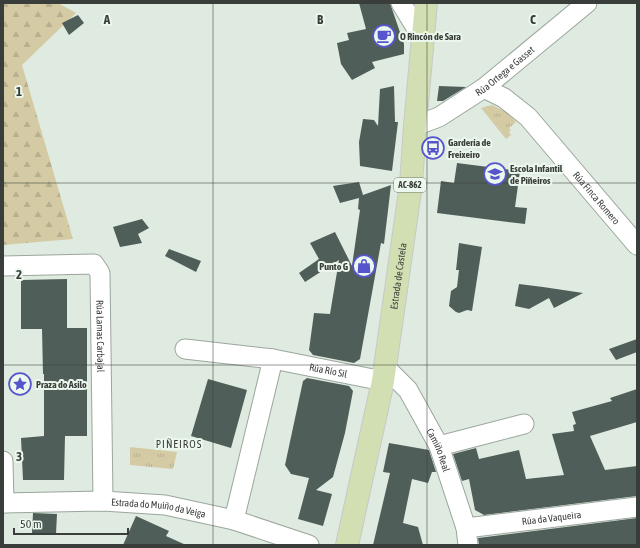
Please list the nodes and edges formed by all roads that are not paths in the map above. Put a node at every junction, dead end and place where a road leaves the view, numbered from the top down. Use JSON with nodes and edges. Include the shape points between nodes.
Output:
{"nodes":[{"id":1,"x":400,"y":3,"type":"edge"},
{"id":2,"x":426,"y":3,"type":"edge"},
{"id":3,"x":587,"y":3,"type":"edge"},
{"id":4,"x":423,"y":39,"type":"junction"},
{"id":5,"x":484,"y":88,"type":"junction"},
{"id":6,"x":415,"y":126,"type":"junction"},
{"id":7,"x":637,"y":245,"type":"edge"},
{"id":8,"x":3,"y":266,"type":"edge"},
{"id":9,"x":185,"y":348,"type":"dead end"},
{"id":10,"x":274,"y":359,"type":"junction"},
{"id":11,"x":384,"y":374,"type":"junction"},
{"id":12,"x":524,"y":424,"type":"dead end"},
{"id":13,"x":439,"y":446,"type":"junction"},
{"id":14,"x":3,"y":461,"type":"edge"},
{"id":15,"x":103,"y":501,"type":"junction"},
{"id":16,"x":3,"y":503,"type":"edge"},
{"id":17,"x":637,"y":507,"type":"edge"},
{"id":18,"x":234,"y":520,"type":"junction"},
{"id":19,"x":467,"y":536,"type":"edge"},
{"id":20,"x":309,"y":545,"type":"edge"},
{"id":21,"x":347,"y":545,"type":"edge"}],
"edges":[{"from":1,"to":4,"type":"street"},
{"from":2,"to":4,"type":"main road","name":"Estrada de Castela","number":"AC-862"},
{"from":3,"to":5,"type":"street","name":"Rúa Ortega e Gasset"},
{"from":4,"to":6,"type":"main road","name":"Estrada de Castela","number":"AC-862"},
{"from":5,"to":6,"type":"street","name":"Rúa Ortega e Gasset","via":[[439,117]]},
{"from":5,"to":7,"type":"street","name":"Rúa Finca Romero","via":[[504,98],[528,117]]},
{"from":6,"to":11,"type":"main road","name":"Estrada de Castela","number":"AC-862","via":[[411,184]]},
{"from":8,"to":15,"type":"street","name":"Rúa Lamas Carbajal","via":[[94,264],[100,273]]},
{"from":9,"to":10,"type":"street","name":"Rúa Río Sil"},
{"from":10,"to":11,"type":"street","name":"Rúa Río Sil"},
{"from":10,"to":18,"type":"street"},
{"from":11,"to":13,"type":"street","name":"Camiño Real","via":[[408,390]]},
{"from":11,"to":21,"type":"main road","name":"Estrada de Castela","number":"AC-862"},
{"from":12,"to":13,"type":"street"},
{"from":13,"to":19,"type":"street","name":"Camiño Real"},
{"from":14,"to":16,"type":"street"},
{"from":15,"to":16,"type":"street","name":"Estrada do Muíño da Veiga"},
{"from":15,"to":18,"type":"street","name":"Estrada do Muíño da Veiga","via":[[165,505]]},
{"from":17,"to":19,"type":"street","name":"Rúa da Vaqueira"},
{"from":18,"to":20,"type":"street","name":"Estrada do Muíño da Veiga"}]}
